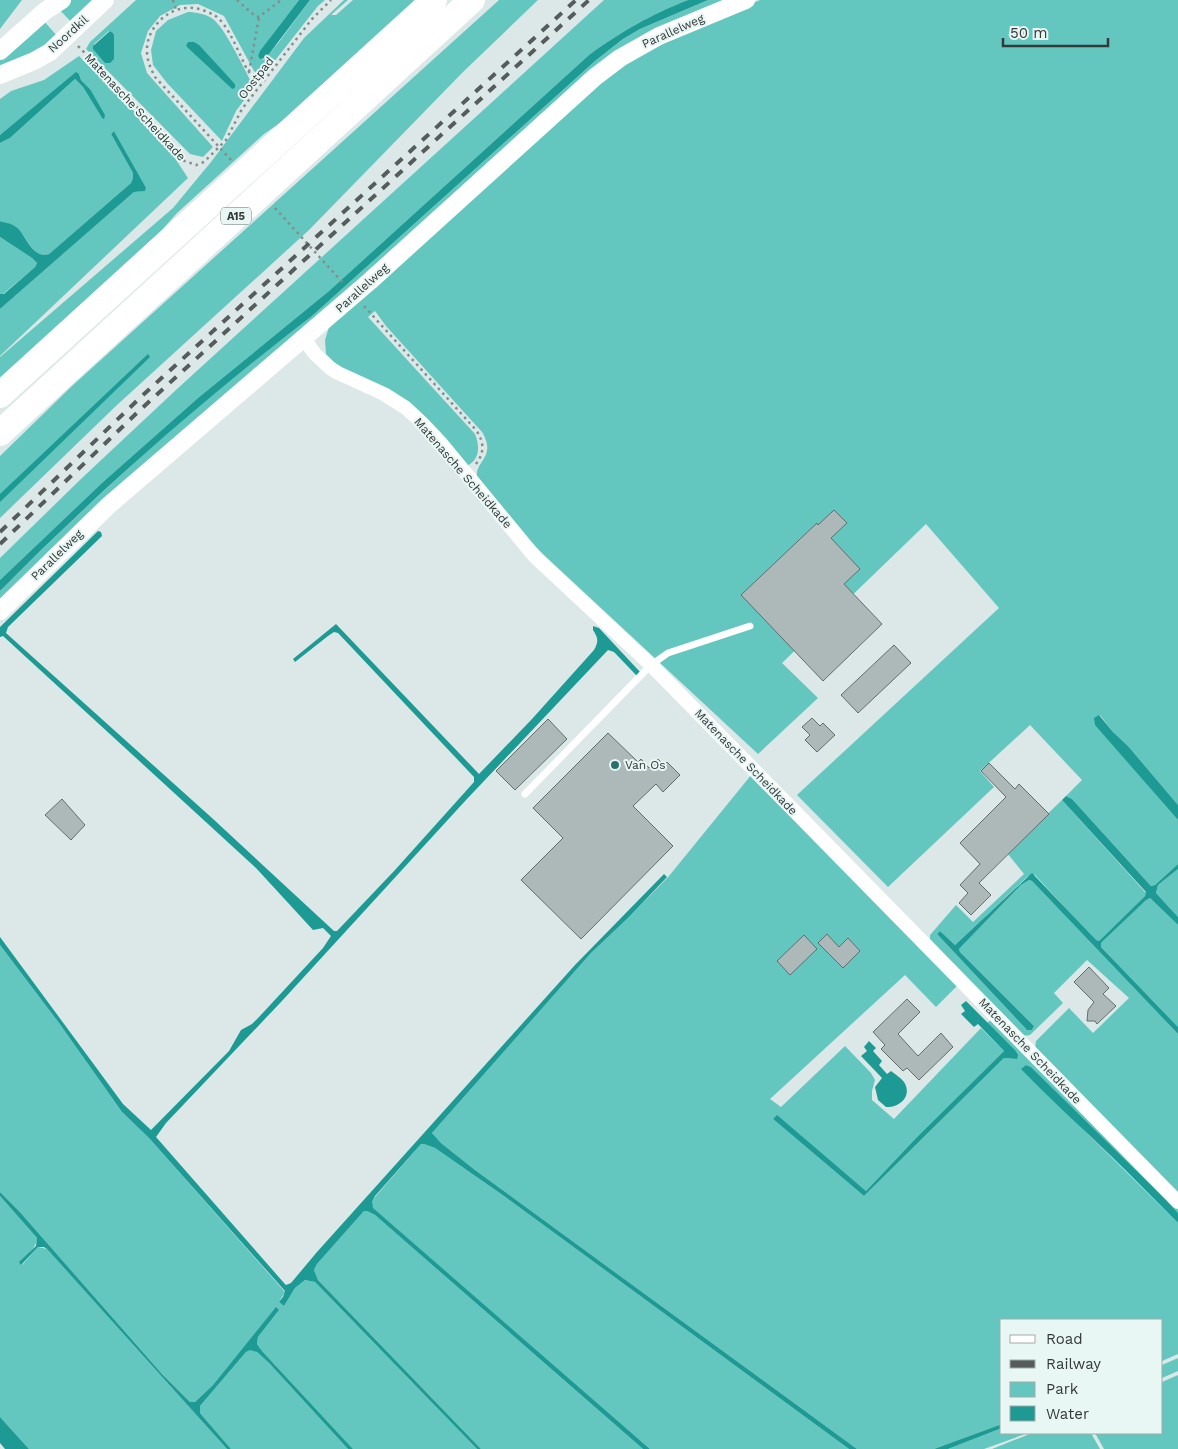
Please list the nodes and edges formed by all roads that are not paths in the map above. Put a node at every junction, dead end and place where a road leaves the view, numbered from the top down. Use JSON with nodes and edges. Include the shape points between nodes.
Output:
{"nodes":[{"id":1,"x":62,"y":0,"type":"edge"},
{"id":2,"x":105,"y":0,"type":"edge"},
{"id":3,"x":434,"y":0,"type":"edge"},
{"id":4,"x":472,"y":0,"type":"edge"},
{"id":5,"x":746,"y":0,"type":"edge"},
{"id":6,"x":0,"y":51,"type":"edge"},
{"id":7,"x":0,"y":75,"type":"edge"},
{"id":8,"x":304,"y":339,"type":"junction"},
{"id":9,"x":0,"y":395,"type":"edge"},
{"id":10,"x":0,"y":432,"type":"edge"},
{"id":11,"x":0,"y":611,"type":"edge"},
{"id":12,"x":750,"y":626,"type":"dead end"},
{"id":13,"x":652,"y":666,"type":"junction"},
{"id":14,"x":526,"y":794,"type":"dead end"},
{"id":15,"x":1178,"y":1202,"type":"edge"}],
"edges":[{"from":1,"to":6,"type":"street"},
{"from":2,"to":7,"type":"street","name":"Noordkil","via":[[50,52]]},
{"from":3,"to":9,"type":"highway","number":"A15"},
{"from":4,"to":10,"type":"highway","number":"A15"},
{"from":5,"to":8,"type":"street","name":"Parallelweg","via":[[659,36],[620,58],[595,77]]},
{"from":8,"to":11,"type":"street","name":"Parallelweg","via":[[109,505]]},
{"from":8,"to":13,"type":"street","name":"Matenasche Scheidkade","via":[[330,368],[406,408],[440,442],[535,557]]},
{"from":12,"to":13,"type":"lane","via":[[668,653]]},
{"from":13,"to":14,"type":"lane"},
{"from":13,"to":15,"type":"street","name":"Matenasche Scheidkade"}]}
